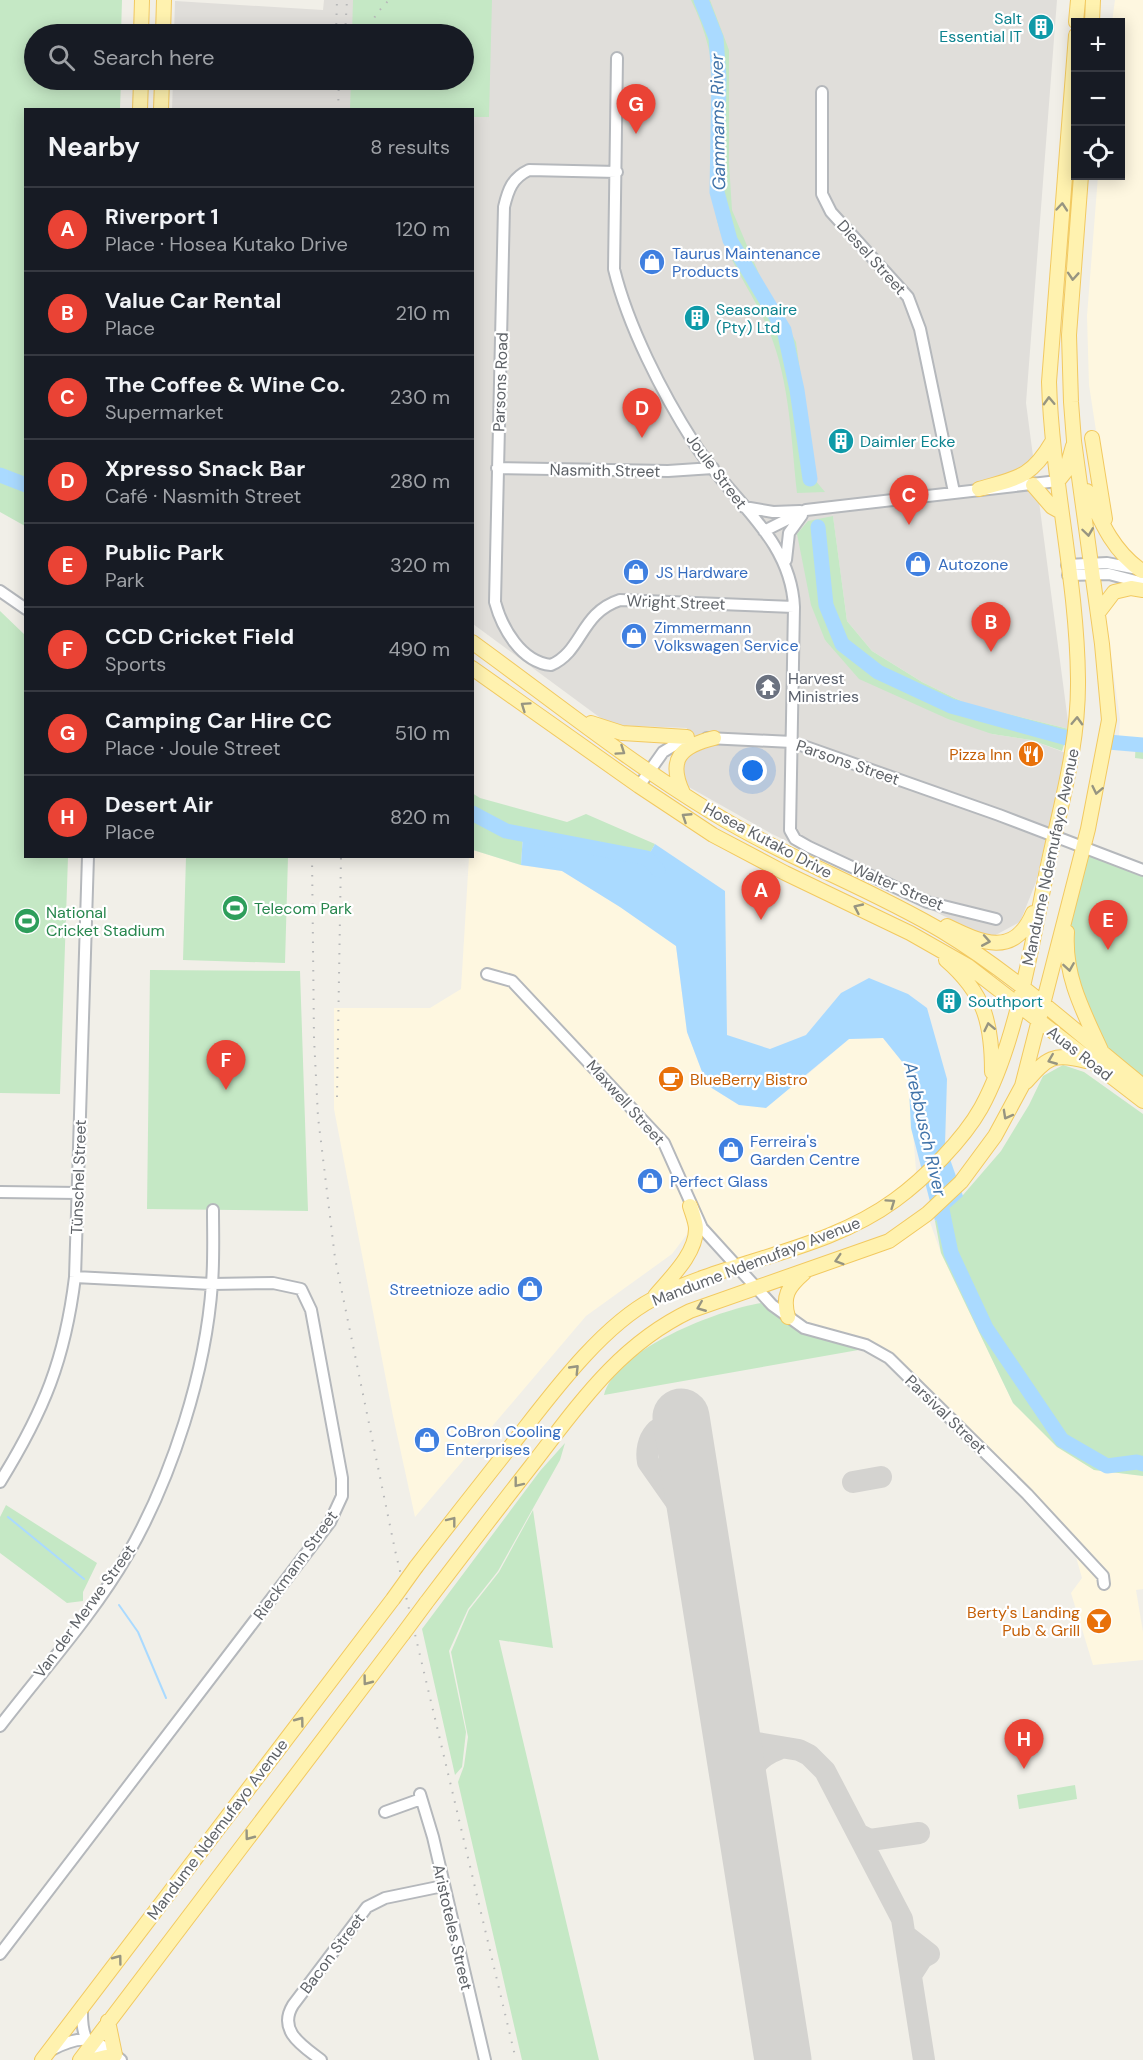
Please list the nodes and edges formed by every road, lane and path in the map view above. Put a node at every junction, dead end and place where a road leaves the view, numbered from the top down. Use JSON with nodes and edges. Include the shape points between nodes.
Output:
{"nodes":[{"id":1,"x":142,"y":0,"type":"edge"},
{"id":2,"x":164,"y":0,"type":"edge"},
{"id":3,"x":1078,"y":0,"type":"edge"},
{"id":4,"x":1093,"y":0,"type":"edge"},
{"id":5,"x":1077,"y":18,"type":"edge"},
{"id":6,"x":1092,"y":18,"type":"edge"},
{"id":7,"x":141,"y":24,"type":"edge"},
{"id":8,"x":163,"y":24,"type":"edge"},
{"id":9,"x":617,"y":58,"type":"dead end"},
{"id":10,"x":1073,"y":72,"type":"edge"},
{"id":11,"x":141,"y":90,"type":"edge"},
{"id":12,"x":162,"y":90,"type":"edge"},
{"id":13,"x":822,"y":92,"type":"dead end"},
{"id":14,"x":140,"y":108,"type":"edge"},
{"id":15,"x":161,"y":108,"type":"edge"},
{"id":16,"x":617,"y":172,"type":"junction"},
{"id":17,"x":1081,"y":180,"type":"edge"},
{"id":18,"x":1069,"y":335,"type":"junction"},
{"id":19,"x":1046,"y":359,"type":"junction"},
{"id":20,"x":1092,"y":438,"type":"dead end"},
{"id":21,"x":1074,"y":441,"type":"junction"},
{"id":22,"x":1052,"y":442,"type":"junction"},
{"id":23,"x":497,"y":468,"type":"junction"},
{"id":24,"x":713,"y":468,"type":"junction"},
{"id":25,"x":1081,"y":478,"type":"junction"},
{"id":26,"x":1058,"y":481,"type":"junction"},
{"id":27,"x":1033,"y":485,"type":"junction"},
{"id":28,"x":980,"y":489,"type":"junction"},
{"id":29,"x":954,"y":492,"type":"junction"},
{"id":30,"x":744,"y":507,"type":"junction"},
{"id":31,"x":806,"y":510,"type":"junction"},
{"id":32,"x":1060,"y":513,"type":"junction"},
{"id":33,"x":764,"y":531,"type":"junction"},
{"id":34,"x":1108,"y":534,"type":"junction"},
{"id":35,"x":786,"y":562,"type":"junction"},
{"id":36,"x":1093,"y":568,"type":"junction"},
{"id":37,"x":1068,"y":570,"type":"junction"},
{"id":38,"x":1143,"y":571,"type":"edge"},
{"id":39,"x":1143,"y":583,"type":"edge"},
{"id":40,"x":1143,"y":590,"type":"edge"},
{"id":41,"x":0,"y":591,"type":"edge"},
{"id":42,"x":794,"y":607,"type":"junction"},
{"id":43,"x":24,"y":608,"type":"edge"},
{"id":44,"x":1098,"y":613,"type":"junction"},
{"id":45,"x":474,"y":643,"type":"edge"},
{"id":46,"x":551,"y":665,"type":"joint"},
{"id":47,"x":474,"y":669,"type":"edge"},
{"id":48,"x":575,"y":717,"type":"junction"},
{"id":49,"x":687,"y":737,"type":"junction"},
{"id":50,"x":714,"y":738,"type":"junction"},
{"id":51,"x":792,"y":742,"type":"junction"},
{"id":52,"x":650,"y":771,"type":"junction"},
{"id":53,"x":639,"y":786,"type":"junction"},
{"id":54,"x":683,"y":794,"type":"junction"},
{"id":55,"x":1055,"y":837,"type":"junction"},
{"id":56,"x":1083,"y":848,"type":"junction"},
{"id":57,"x":88,"y":858,"type":"edge"},
{"id":58,"x":1143,"y":870,"type":"edge"},
{"id":59,"x":855,"y":885,"type":"junction"},
{"id":60,"x":1043,"y":887,"type":"junction"},
{"id":61,"x":1068,"y":909,"type":"junction"},
{"id":62,"x":996,"y":919,"type":"dead end"},
{"id":63,"x":910,"y":933,"type":"junction"},
{"id":64,"x":487,"y":974,"type":"dead end"},
{"id":65,"x":1021,"y":985,"type":"junction"},
{"id":66,"x":1043,"y":1002,"type":"junction"},
{"id":67,"x":1017,"y":1003,"type":"junction"},
{"id":68,"x":1039,"y":1021,"type":"junction"},
{"id":69,"x":1103,"y":1054,"type":"junction"},
{"id":70,"x":1091,"y":1063,"type":"junction"},
{"id":71,"x":992,"y":1085,"type":"junction"},
{"id":72,"x":1022,"y":1086,"type":"junction"},
{"id":73,"x":1143,"y":1086,"type":"edge"},
{"id":74,"x":1143,"y":1101,"type":"edge"},
{"id":75,"x":0,"y":1192,"type":"edge"},
{"id":76,"x":78,"y":1193,"type":"junction"},
{"id":77,"x":690,"y":1206,"type":"junction"},
{"id":78,"x":213,"y":1210,"type":"dead end"},
{"id":79,"x":738,"y":1265,"type":"junction"},
{"id":80,"x":808,"y":1270,"type":"junction"},
{"id":81,"x":75,"y":1277,"type":"junction"},
{"id":82,"x":212,"y":1284,"type":"junction"},
{"id":83,"x":756,"y":1287,"type":"junction"},
{"id":84,"x":652,"y":1300,"type":"junction"},
{"id":85,"x":788,"y":1317,"type":"junction"},
{"id":86,"x":0,"y":1482,"type":"edge"},
{"id":87,"x":1104,"y":1584,"type":"dead end"},
{"id":88,"x":0,"y":1725,"type":"edge"},
{"id":89,"x":385,"y":1812,"type":"dead end"},
{"id":90,"x":442,"y":1886,"type":"junction"},
{"id":91,"x":0,"y":1954,"type":"edge"},
{"id":92,"x":82,"y":2006,"type":"junction"},
{"id":93,"x":108,"y":2021,"type":"junction"},
{"id":94,"x":102,"y":2052,"type":"edge"},
{"id":95,"x":45,"y":2056,"type":"edge"},
{"id":96,"x":80,"y":2060,"type":"edge"},
{"id":97,"x":321,"y":2060,"type":"edge"},
{"id":98,"x":485,"y":2060,"type":"edge"}],
"edges":[{"from":1,"to":7,"type":"main road"},
{"from":2,"to":8,"type":"main road"},
{"from":3,"to":5,"type":"main road"},
{"from":4,"to":6,"type":"main road"},
{"from":9,"to":16,"type":"street","name":"Joule Street"},
{"from":19,"to":10,"type":"main road","name":"Mandume Ndemufayo Avenue","one_way":true},
{"from":11,"to":14,"type":"main road"},
{"from":12,"to":15,"type":"main road"},
{"from":13,"to":29,"type":"street","name":"Diesel Street","via":[[822,194],[831,212],[908,297],[920,328]]},
{"from":16,"to":23,"type":"street","name":"Parsons Road","via":[[529,170],[508,188],[504,207]]},
{"from":16,"to":24,"type":"street","name":"Joule Street","via":[[614,269],[619,289],[682,423]]},
{"from":17,"to":18,"type":"main road","name":"Mandume Ndemufayo Avenue","one_way":true},
{"from":18,"to":19,"type":"main road","via":[[1060,355]]},
{"from":18,"to":21,"type":"main road","name":"Mandume Ndemufayo Avenue"},
{"from":22,"to":19,"type":"main road","name":"Mandume Ndemufayo Avenue","one_way":true},
{"from":20,"to":34,"type":"main road"},
{"from":21,"to":25,"type":"main road","name":"Mandume Ndemufayo Avenue"},
{"from":21,"to":26,"type":"main road","via":[[1066,471]]},
{"from":22,"to":26,"type":"main road","name":"Mandume Ndemufayo Avenue"},
{"from":22,"to":28,"type":"main road","via":[[1040,463],[1029,472]]},
{"from":23,"to":24,"type":"street","name":"Nasmith Street"},
{"from":23,"to":46,"type":"street","name":"Parsons Road","via":[[495,602],[500,622],[511,639],[542,664]]},
{"from":24,"to":30,"type":"street","name":"Joule Street"},
{"from":25,"to":34,"type":"main road"},
{"from":25,"to":36,"type":"main road","name":"Mandume Ndemufayo Avenue","one_way":true},
{"from":26,"to":27,"type":"street"},
{"from":26,"to":32,"type":"main road","name":"Mandume Ndemufayo Avenue"},
{"from":27,"to":28,"type":"street"},
{"from":27,"to":32,"type":"main road"},
{"from":28,"to":29,"type":"street"},
{"from":29,"to":31,"type":"street"},
{"from":30,"to":31,"type":"street","via":[[773,512]]},
{"from":30,"to":33,"type":"street","name":"Joule Street"},
{"from":31,"to":33,"type":"street"},
{"from":31,"to":35,"type":"street","via":[[789,533]]},
{"from":32,"to":37,"type":"main road","name":"Mandume Ndemufayo Avenue"},
{"from":33,"to":35,"type":"street","name":"Joule Street"},
{"from":34,"to":38,"type":"main road","via":[[1123,556]]},
{"from":35,"to":42,"type":"street","name":"Joule Street"},
{"from":36,"to":37,"type":"street"},
{"from":36,"to":38,"type":"street","via":[[1116,564]]},
{"from":36,"to":39,"type":"street"},
{"from":36,"to":44,"type":"main road","name":"Mandume Ndemufayo Avenue"},
{"from":55,"to":37,"type":"main road","name":"Mandume Ndemufayo Avenue","one_way":true,"via":[[1077,727],[1078,676]]},
{"from":40,"to":44,"type":"main road","via":[[1114,592]]},
{"from":41,"to":43,"type":"street"},
{"from":42,"to":46,"type":"street","name":"Wright Street","via":[[620,600],[594,614],[564,658]]},
{"from":42,"to":51,"type":"street","name":"Joule Street"},
{"from":44,"to":56,"type":"main road","name":"Mandume Ndemufayo Avenue","one_way":true,"via":[[1109,720]]},
{"from":45,"to":48,"type":"main road","name":"Hosea Kutako Drive"},
{"from":53,"to":47,"type":"main road","name":"Hosea Kutako Drive","one_way":true},
{"from":48,"to":49,"type":"main road","via":[[622,733]]},
{"from":48,"to":52,"type":"main road","name":"Hosea Kutako Drive","one_way":true},
{"from":49,"to":50,"type":"street","name":"Parsons Street"},
{"from":49,"to":52,"type":"street","via":[[663,752]]},
{"from":50,"to":51,"type":"street","name":"Parsons Street"},
{"from":50,"to":54,"type":"main road","via":[[689,746],[676,762]]},
{"from":51,"to":55,"type":"street","name":"Parsons Street"},
{"from":51,"to":62,"type":"street","name":"Walter Street","via":[[790,830],[795,839],[927,902]]},
{"from":52,"to":53,"type":"street"},
{"from":52,"to":54,"type":"main road","name":"Hosea Kutako Drive"},
{"from":63,"to":53,"type":"main road","name":"Hosea Kutako Drive","one_way":true,"via":[[729,843]]},
{"from":54,"to":59,"type":"main road","name":"Hosea Kutako Drive","via":[[747,833]]},
{"from":55,"to":56,"type":"street","name":"Parsons Street"},
{"from":55,"to":60,"type":"main road","name":"Mandume Ndemufayo Avenue"},
{"from":56,"to":58,"type":"street","name":"Parsons Street"},
{"from":56,"to":61,"type":"main road","name":"Mandume Ndemufayo Avenue"},
{"from":57,"to":76,"type":"street","name":"Tünschel Street"},
{"from":59,"to":60,"type":"main road","one_way":true,"via":[[991,944],[1012,939],[1026,928]]},
{"from":59,"to":65,"type":"main road","name":"Hosea Kutako Drive","via":[[944,932]]},
{"from":60,"to":65,"type":"main road","name":"Mandume Ndemufayo Avenue","via":[[1040,915]]},
{"from":61,"to":66,"type":"main road","name":"Mandume Ndemufayo Avenue"},
{"from":61,"to":69,"type":"main road","one_way":true,"via":[[1067,959],[1073,990]]},
{"from":63,"to":67,"type":"main road","name":"Hosea Kutako Drive","via":[[968,966]]},
{"from":71,"to":63,"type":"main road","one_way":true,"via":[[989,1026],[972,985]]},
{"from":64,"to":77,"type":"street","name":"Maxwell Street","via":[[513,981],[657,1136],[669,1152]]},
{"from":65,"to":66,"type":"main road","name":"Hosea Kutako Drive"},
{"from":65,"to":67,"type":"main road","name":"Mandume Ndemufayo Avenue"},
{"from":66,"to":68,"type":"main road","name":"Mandume Ndemufayo Avenue"},
{"from":66,"to":69,"type":"main road","name":"Auas Road"},
{"from":67,"to":68,"type":"main road","name":"Auas Road"},
{"from":67,"to":71,"type":"main road","name":"Mandume Ndemufayo Avenue"},
{"from":68,"to":70,"type":"main road","name":"Auas Road"},
{"from":68,"to":72,"type":"main road","name":"Mandume Ndemufayo Avenue"},
{"from":69,"to":73,"type":"main road","name":"Auas Road"},
{"from":70,"to":72,"type":"main road","one_way":true,"via":[[1062,1056],[1047,1059]]},
{"from":70,"to":74,"type":"main road","name":"Auas Road"},
{"from":79,"to":71,"type":"main road","name":"Mandume Ndemufayo Avenue","one_way":true,"via":[[850,1227],[893,1202],[952,1145],[980,1109]]},
{"from":72,"to":80,"type":"main road","name":"Mandume Ndemufayo Avenue","one_way":true,"via":[[995,1136],[961,1182],[927,1214],[873,1249]]},
{"from":75,"to":76,"type":"street"},
{"from":76,"to":81,"type":"street","name":"Tünschel Street"},
{"from":77,"to":79,"type":"street","name":"Maxwell Street","via":[[702,1228]]},
{"from":77,"to":84,"type":"main road","via":[[696,1228],[688,1251],[681,1266]]},
{"from":78,"to":82,"type":"street","name":"Van der Merwe Street"},
{"from":79,"to":83,"type":"street","name":"Maxwell Street"},
{"from":79,"to":84,"type":"main road","name":"Mandume Ndemufayo Avenue"},
{"from":80,"to":83,"type":"main road","name":"Mandume Ndemufayo Avenue"},
{"from":80,"to":85,"type":"main road","via":[[786,1292]]},
{"from":81,"to":82,"type":"street","name":"Rieckmann Street"},
{"from":81,"to":86,"type":"street","name":"Tünschel Street","via":[[56,1372],[32,1427]]},
{"from":82,"to":88,"type":"street","name":"Van der Merwe Street","via":[[194,1386],[155,1501],[126,1557]]},
{"from":82,"to":91,"type":"street","name":"Rieckmann Street","via":[[288,1284],[305,1294],[340,1463],[342,1496],[330,1522]]},
{"from":83,"to":85,"type":"street","name":"Parsival Street"},
{"from":83,"to":93,"type":"main road","name":"Mandume Ndemufayo Avenue","one_way":true,"bridge":true,"via":[[666,1322],[614,1365],[402,1634]]},
{"from":92,"to":84,"type":"main road","name":"Mandume Ndemufayo Avenue","one_way":true,"bridge":true,"via":[[416,1567],[568,1375],[623,1320]]},
{"from":85,"to":87,"type":"street","name":"Parsival Street","via":[[804,1328],[867,1345],[889,1358],[1071,1539],[1103,1576]]},
{"from":89,"to":90,"type":"street","name":"Aristoteles Street","via":[[421,1796]]},
{"from":90,"to":97,"type":"street","name":"Bacon Street","via":[[385,1898],[367,1907],[293,2005],[288,2022],[291,2035]]},
{"from":90,"to":98,"type":"street","name":"Aristoteles Street"},
{"from":92,"to":94,"type":"street","via":[[82,2027]]},
{"from":92,"to":95,"type":"main road","name":"Mandume Ndemufayo Avenue"},
{"from":93,"to":94,"type":"main road"},
{"from":93,"to":94,"type":"main road","name":"Mandume Ndemufayo Avenue"},
{"from":94,"to":95,"type":"street","via":[[73,2039]]},
{"from":94,"to":96,"type":"main road","name":"Mandume Ndemufayo Avenue"}]}
